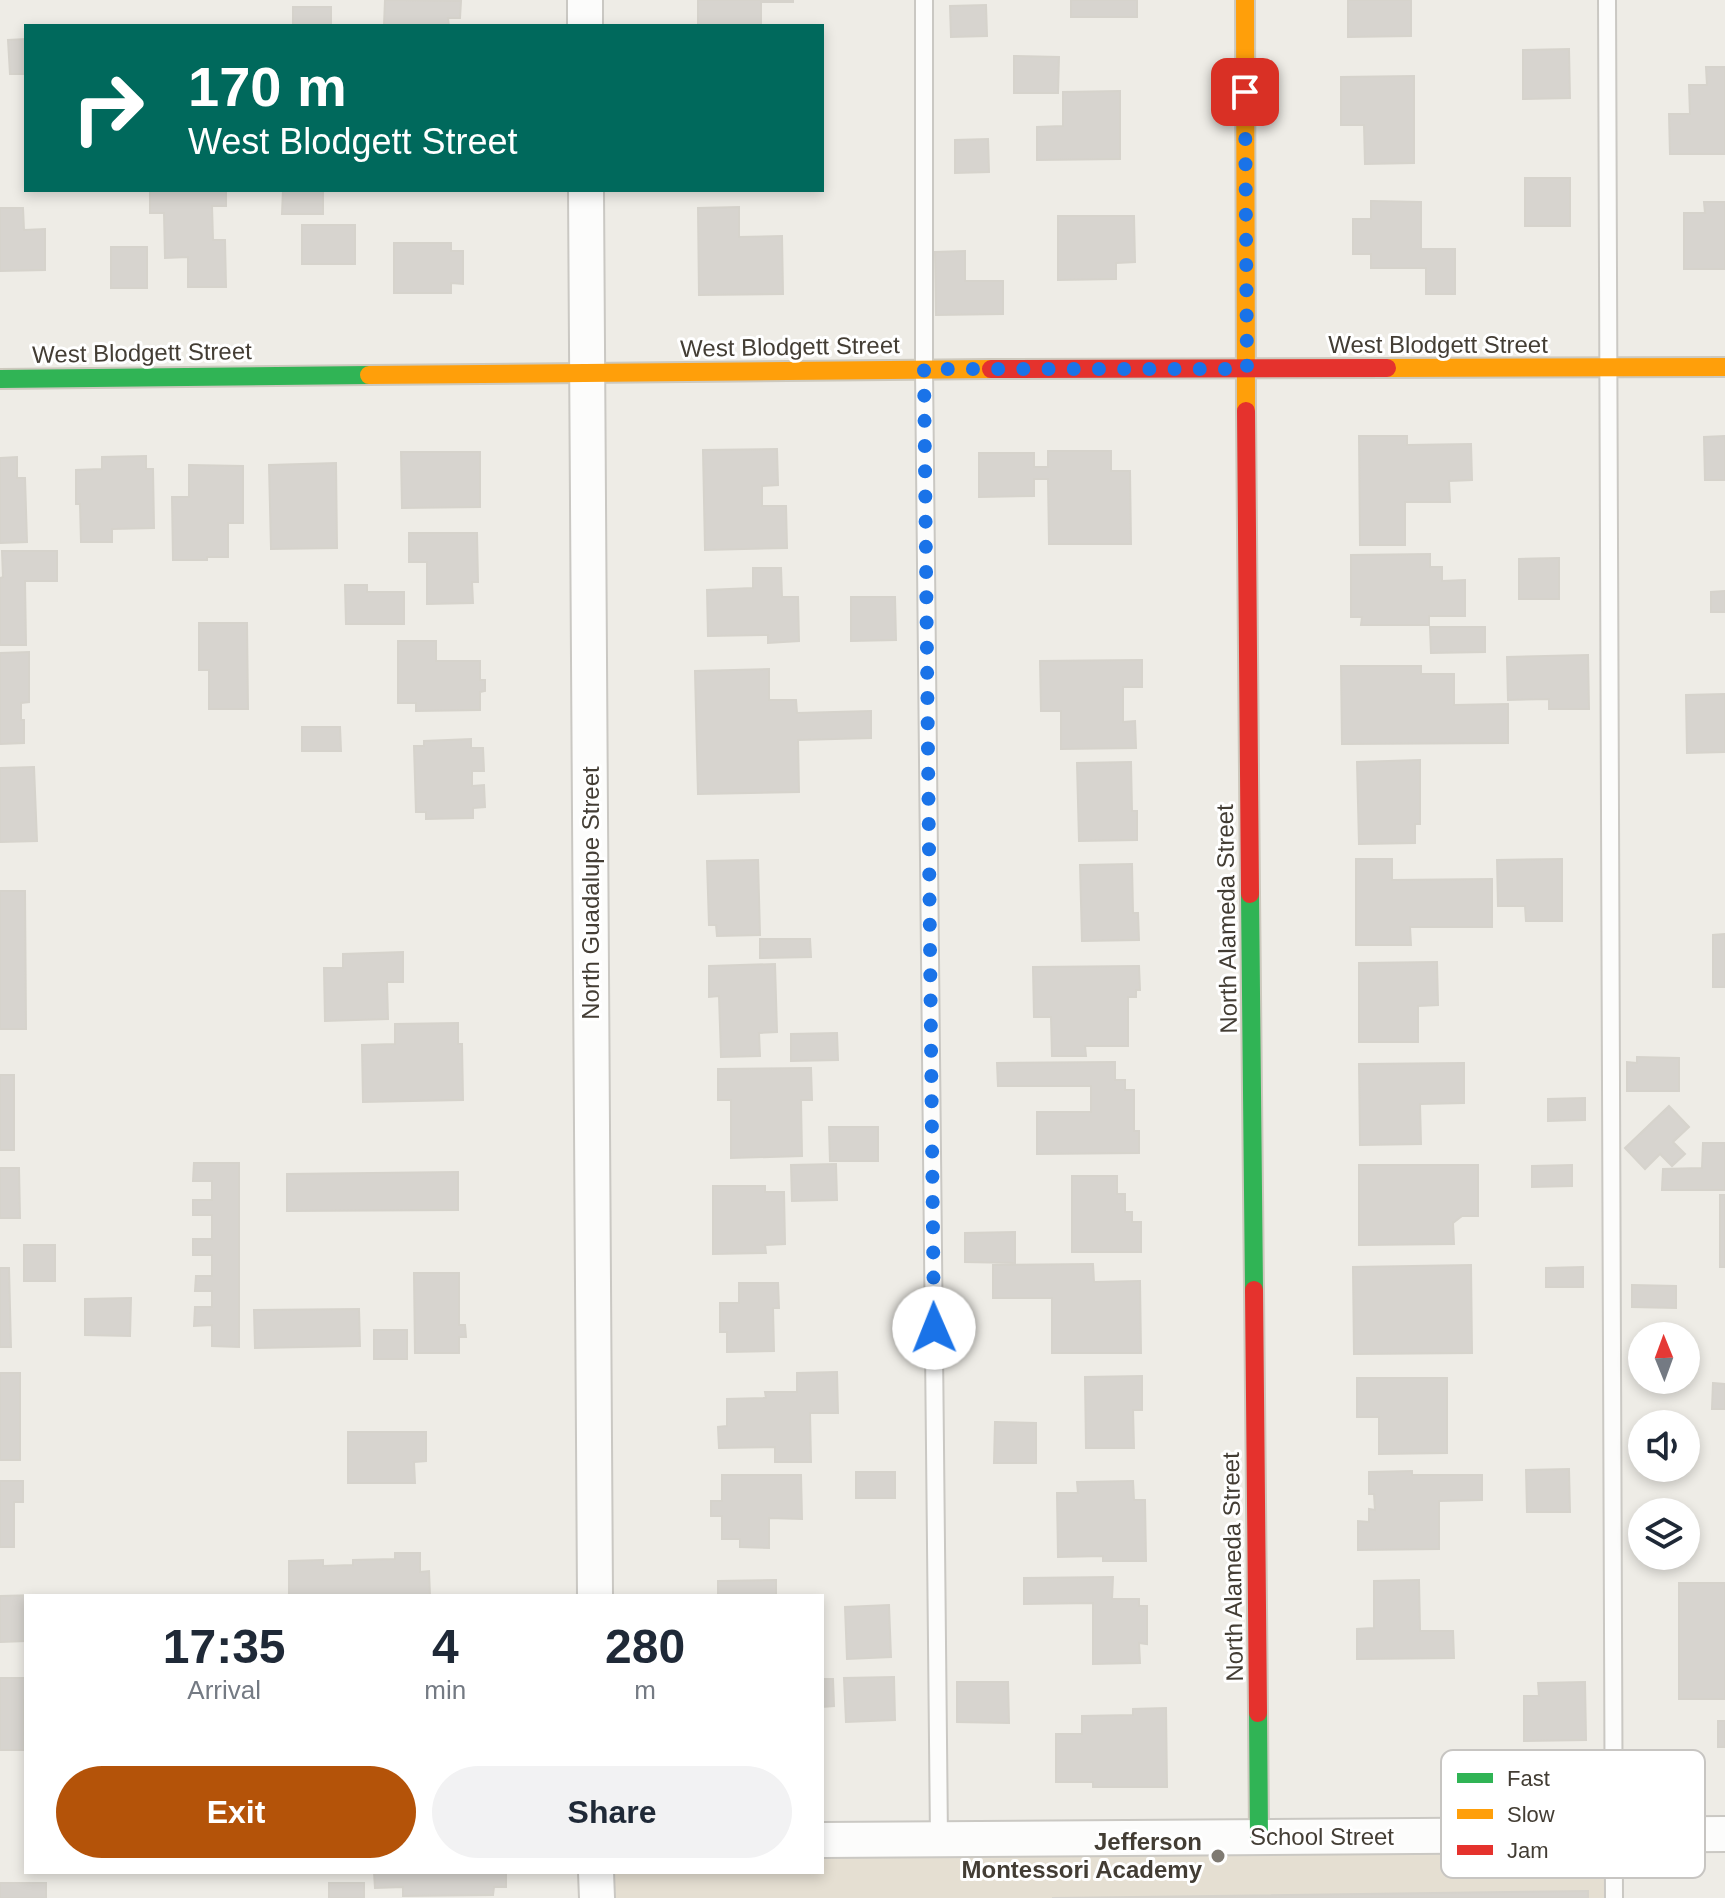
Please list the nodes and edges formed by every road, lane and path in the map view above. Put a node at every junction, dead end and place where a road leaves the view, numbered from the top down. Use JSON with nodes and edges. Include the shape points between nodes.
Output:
{"nodes":[{"id":1,"x":585,"y":0,"type":"edge"},
{"id":2,"x":924,"y":0,"type":"edge"},
{"id":3,"x":1245,"y":0,"type":"edge"},
{"id":4,"x":1607,"y":0,"type":"edge"},
{"id":5,"x":585,"y":24,"type":"edge"},
{"id":6,"x":586,"y":192,"type":"edge"},
{"id":7,"x":1725,"y":367,"type":"edge"},
{"id":8,"x":1609,"y":368,"type":"junction"},
{"id":9,"x":924,"y":369,"type":"junction"},
{"id":10,"x":1247,"y":369,"type":"junction"},
{"id":11,"x":588,"y":373,"type":"junction"},
{"id":12,"x":0,"y":379,"type":"edge"},
{"id":13,"x":595,"y":1594,"type":"edge"},
{"id":14,"x":1615,"y":1750,"type":"edge"},
{"id":15,"x":1705,"y":1834,"type":"edge"},
{"id":16,"x":1725,"y":1834,"type":"edge"},
{"id":17,"x":1441,"y":1837,"type":"edge"},
{"id":18,"x":1259,"y":1838,"type":"junction"},
{"id":19,"x":939,"y":1839,"type":"junction"},
{"id":20,"x":824,"y":1840,"type":"edge"},
{"id":21,"x":596,"y":1874,"type":"edge"},
{"id":22,"x":1614,"y":1878,"type":"edge"},
{"id":23,"x":597,"y":1898,"type":"edge"},
{"id":24,"x":1614,"y":1898,"type":"edge"}],
"edges":[{"from":1,"to":5,"type":"street"},
{"from":2,"to":9,"type":"lane"},
{"from":3,"to":10,"type":"street","name":"North Alameda Street"},
{"from":4,"to":8,"type":"lane"},
{"from":6,"to":11,"type":"street","name":"North Guadalupe Street"},
{"from":7,"to":8,"type":"street","name":"West Blodgett Street"},
{"from":8,"to":10,"type":"street","name":"West Blodgett Street"},
{"from":8,"to":14,"type":"lane"},
{"from":9,"to":10,"type":"street","name":"West Blodgett Street"},
{"from":9,"to":11,"type":"street","name":"West Blodgett Street"},
{"from":9,"to":19,"type":"lane"},
{"from":10,"to":18,"type":"street","name":"North Alameda Street"},
{"from":11,"to":12,"type":"street","name":"West Blodgett Street"},
{"from":11,"to":13,"type":"street","name":"North Guadalupe Street"},
{"from":15,"to":16,"type":"street","name":"School Street"},
{"from":17,"to":18,"type":"street","name":"School Street"},
{"from":18,"to":19,"type":"street","name":"School Street"},
{"from":19,"to":20,"type":"street","name":"School Street"},
{"from":21,"to":23,"type":"street"},
{"from":22,"to":24,"type":"lane"}]}
